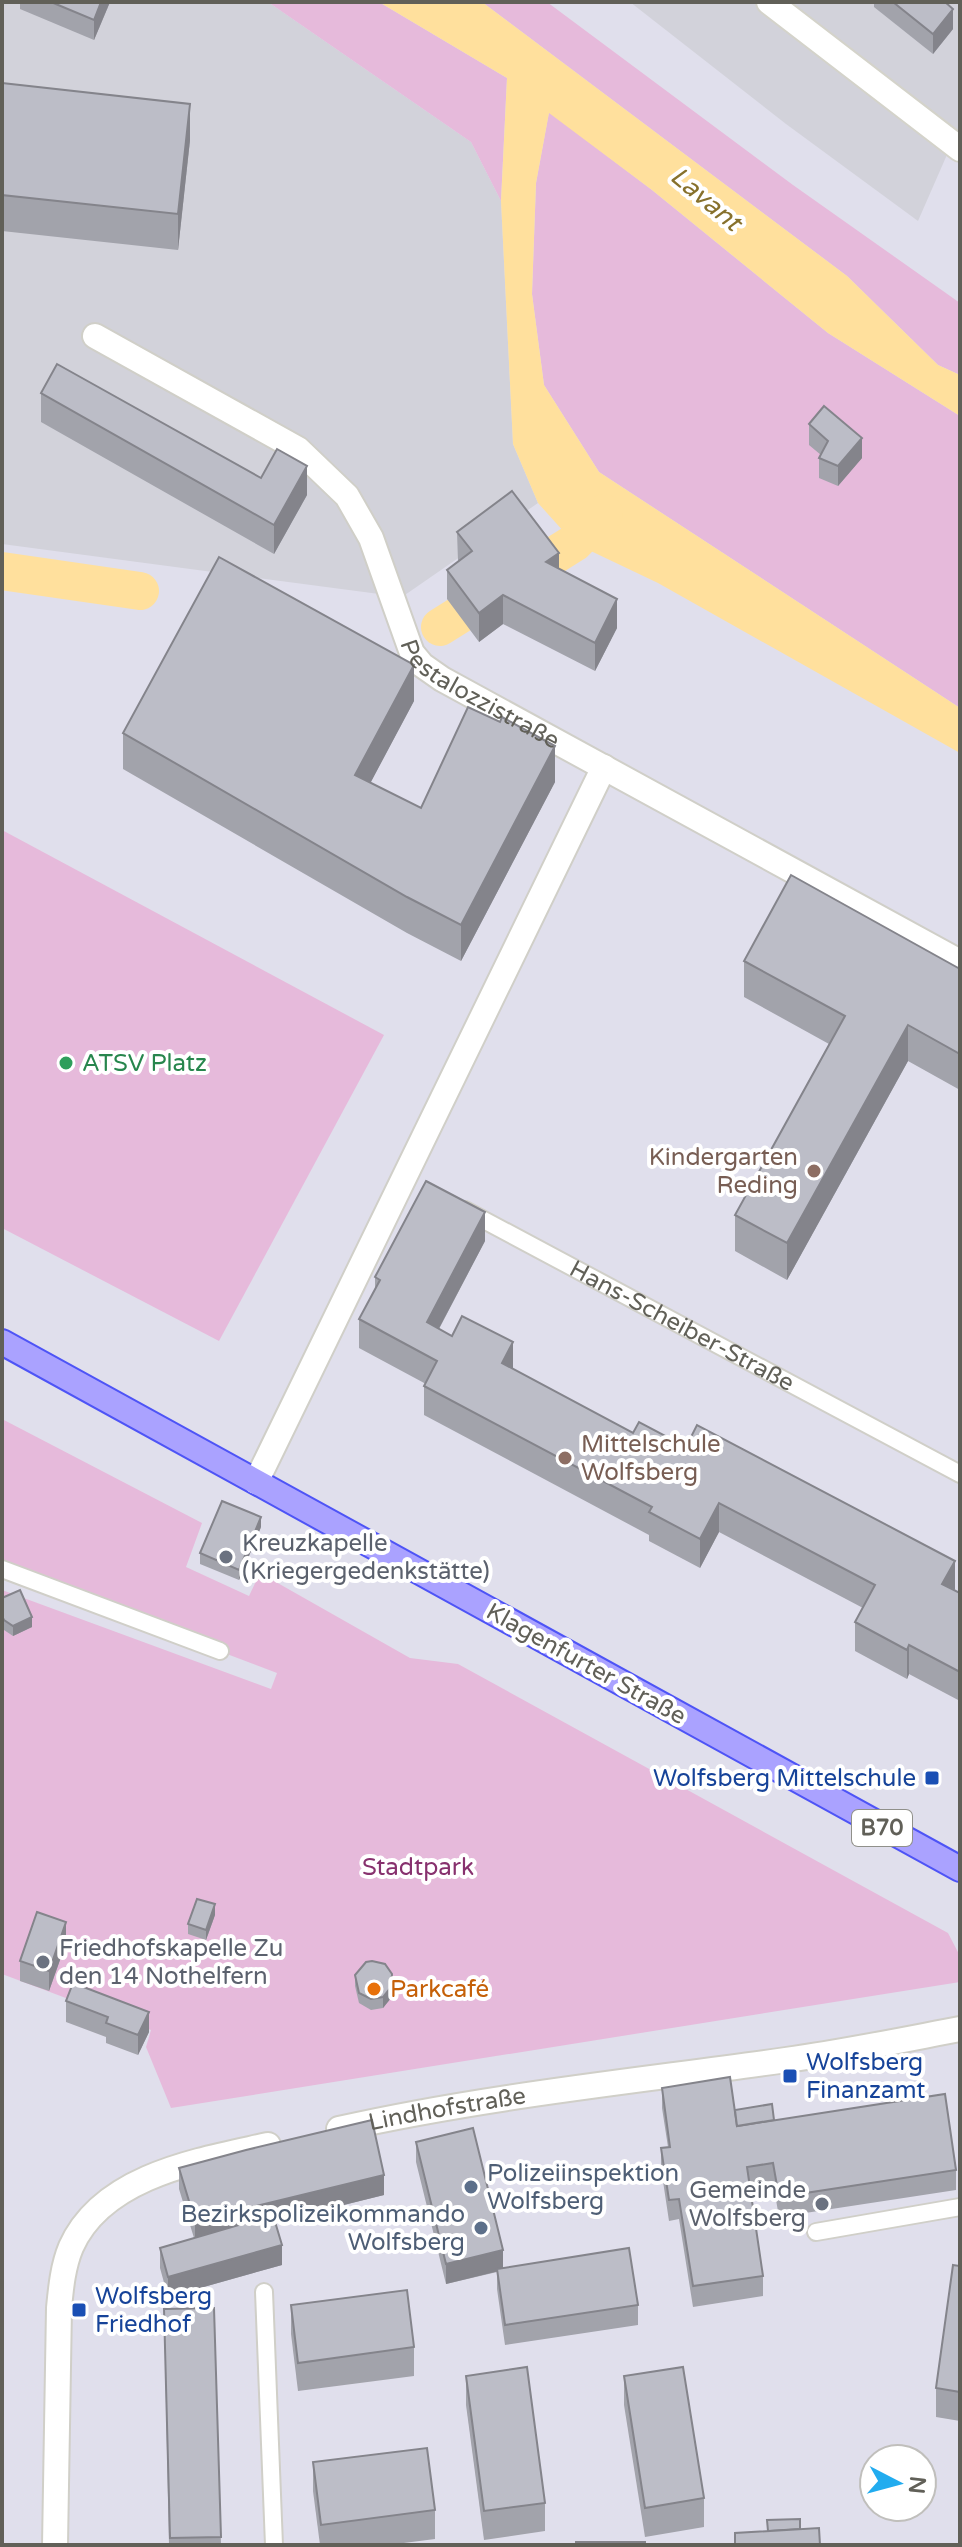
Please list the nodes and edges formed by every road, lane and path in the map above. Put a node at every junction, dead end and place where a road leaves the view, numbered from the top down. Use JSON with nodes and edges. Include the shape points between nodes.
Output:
{"nodes":[{"id":1,"x":769,"y":2,"type":"edge"},
{"id":2,"x":960,"y":149,"type":"edge"},
{"id":3,"x":95,"y":336,"type":"dead end"},
{"id":4,"x":604,"y":767,"type":"junction"},
{"id":5,"x":960,"y":962,"type":"edge"},
{"id":6,"x":446,"y":1200,"type":"edge"},
{"id":7,"x":2,"y":1342,"type":"edge"},
{"id":8,"x":960,"y":1474,"type":"edge"},
{"id":9,"x":256,"y":1482,"type":"junction"},
{"id":10,"x":2,"y":1569,"type":"edge"},
{"id":11,"x":220,"y":1651,"type":"dead end"},
{"id":12,"x":960,"y":1869,"type":"edge"},
{"id":13,"x":960,"y":2029,"type":"edge"},
{"id":14,"x":960,"y":2207,"type":"edge"},
{"id":15,"x":816,"y":2232,"type":"dead end"},
{"id":16,"x":264,"y":2292,"type":"dead end"},
{"id":17,"x":55,"y":2545,"type":"edge"},
{"id":18,"x":274,"y":2545,"type":"edge"}],
"edges":[{"from":1,"to":2,"type":"street"},
{"from":3,"to":4,"type":"street","name":"Pestalozzistraße","via":[[298,449],[347,496],[371,538],[412,653],[422,665]]},
{"from":4,"to":5,"type":"street","name":"Pestalozzistraße"},
{"from":4,"to":9,"type":"street","via":[[411,1181]]},
{"from":6,"to":8,"type":"lane","name":"Hans-Scheiber-Straße"},
{"from":7,"to":9,"type":"main road","name":"Klagenfurter Straße","number":"B70"},
{"from":9,"to":12,"type":"main road","name":"Klagenfurter Straße","number":"B70"},
{"from":10,"to":11,"type":"lane"},
{"from":13,"to":17,"type":"street","name":"Lindhofstraße","via":[[831,2053],[400,2115],[181,2165],[135,2184],[87,2223],[62,2274]]},
{"from":14,"to":15,"type":"lane"},
{"from":16,"to":18,"type":"lane"}]}
